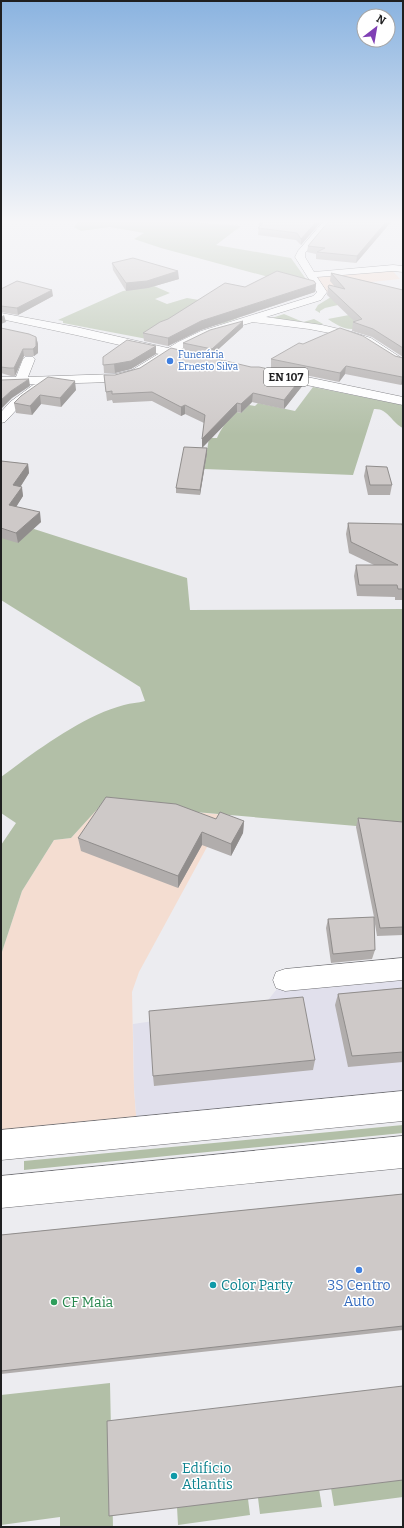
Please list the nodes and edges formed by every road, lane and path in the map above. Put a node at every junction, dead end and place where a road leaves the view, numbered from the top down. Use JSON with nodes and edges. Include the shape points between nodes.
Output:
{"nodes":[{"id":1,"x":321,"y":293,"type":"edge"},
{"id":2,"x":301,"y":303,"type":"junction"},
{"id":3,"x":1,"y":316,"type":"edge"},
{"id":4,"x":249,"y":318,"type":"junction"},
{"id":5,"x":331,"y":329,"type":"junction"},
{"id":6,"x":168,"y":352,"type":"junction"},
{"id":7,"x":29,"y":359,"type":"dead end"},
{"id":8,"x":205,"y":360,"type":"edge"},
{"id":9,"x":403,"y":363,"type":"edge"},
{"id":10,"x":258,"y":371,"type":"edge"},
{"id":11,"x":50,"y":379,"type":"junction"},
{"id":12,"x":21,"y":380,"type":"junction"},
{"id":13,"x":1,"y":381,"type":"edge"},
{"id":14,"x":403,"y":401,"type":"edge"},
{"id":15,"x":1,"y":419,"type":"edge"},
{"id":16,"x":403,"y":969,"type":"edge"},
{"id":17,"x":285,"y":980,"type":"dead end"},
{"id":18,"x":403,"y":1106,"type":"edge"},
{"id":19,"x":1,"y":1145,"type":"edge"},
{"id":20,"x":403,"y":1152,"type":"edge"},
{"id":21,"x":1,"y":1192,"type":"edge"}],
"edges":[{"from":1,"to":2,"type":"street","via":[[317,298]]},
{"from":2,"to":4,"type":"street"},
{"from":2,"to":5,"type":"street","via":[[332,326]]},
{"from":3,"to":6,"type":"main road"},
{"from":4,"to":5,"type":"street"},
{"from":4,"to":6,"type":"street","via":[[205,333]]},
{"from":5,"to":9,"type":"street","via":[[372,343]]},
{"from":6,"to":8,"type":"main road"},
{"from":6,"to":11,"type":"street","via":[[127,376]]},
{"from":7,"to":12,"type":"street"},
{"from":10,"to":14,"type":"main road","number":"EN 107"},
{"from":11,"to":12,"type":"street"},
{"from":11,"to":15,"type":"street","via":[[23,397]]},
{"from":12,"to":13,"type":"street"},
{"from":16,"to":17,"type":"street"},
{"from":18,"to":19,"type":"main road"},
{"from":20,"to":21,"type":"main road"}]}
